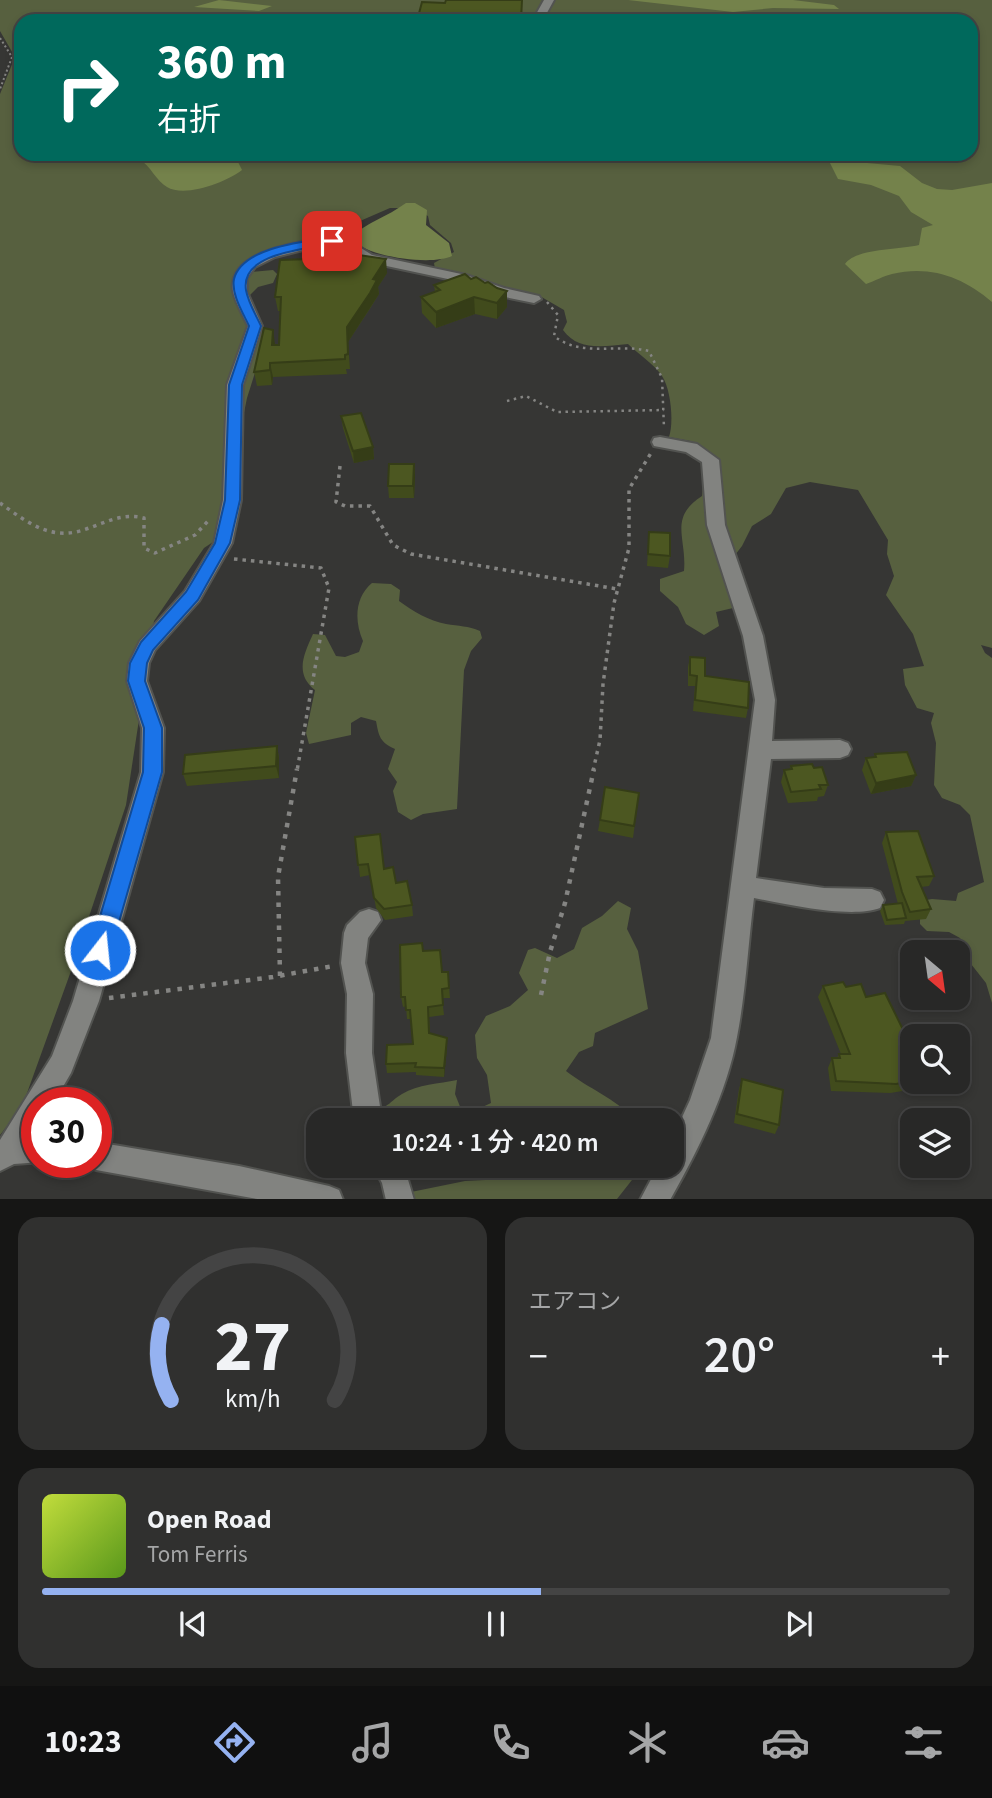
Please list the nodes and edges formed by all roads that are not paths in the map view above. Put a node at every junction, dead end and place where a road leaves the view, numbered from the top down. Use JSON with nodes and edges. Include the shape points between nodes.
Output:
{"nodes":[{"id":1,"x":534,"y":299,"type":"road end"},
{"id":2,"x":660,"y":442,"type":"road end"},
{"id":3,"x":840,"y":749,"type":"dead end"},
{"id":4,"x":761,"y":750,"type":"junction"},
{"id":5,"x":742,"y":886,"type":"junction"},
{"id":6,"x":872,"y":900,"type":"dead end"},
{"id":7,"x":369,"y":920,"type":"dead end"},
{"id":8,"x":48,"y":1087,"type":"edge"},
{"id":9,"x":366,"y":1108,"type":"edge"},
{"id":10,"x":112,"y":1159,"type":"edge"},
{"id":11,"x":395,"y":1178,"type":"edge"},
{"id":12,"x":329,"y":1199,"type":"edge"},
{"id":13,"x":400,"y":1199,"type":"edge"},
{"id":14,"x":654,"y":1199,"type":"edge"}],
"edges":[{"from":1,"to":8,"type":"street","via":[[466,278],[368,258],[342,242],[323,241],[260,258],[240,278],[240,292],[255,326],[235,385],[233,491],[223,543],[192,596],[147,646],[139,663],[136,681],[153,728],[152,772],[86,1001]]},
{"from":2,"to":4,"type":"street","via":[[691,448],[710,460],[716,525],[738,584],[760,671],[765,700]]},
{"from":3,"to":4,"type":"street"},
{"from":4,"to":5,"type":"street"},
{"from":5,"to":6,"type":"street","via":[[824,899]]},
{"from":5,"to":14,"type":"street","via":[[721,1049],[690,1133]]},
{"from":7,"to":9,"type":"street","via":[[356,933],[353,963],[360,995],[359,1053]]},
{"from":10,"to":12,"type":"street"},
{"from":11,"to":13,"type":"street"}]}
